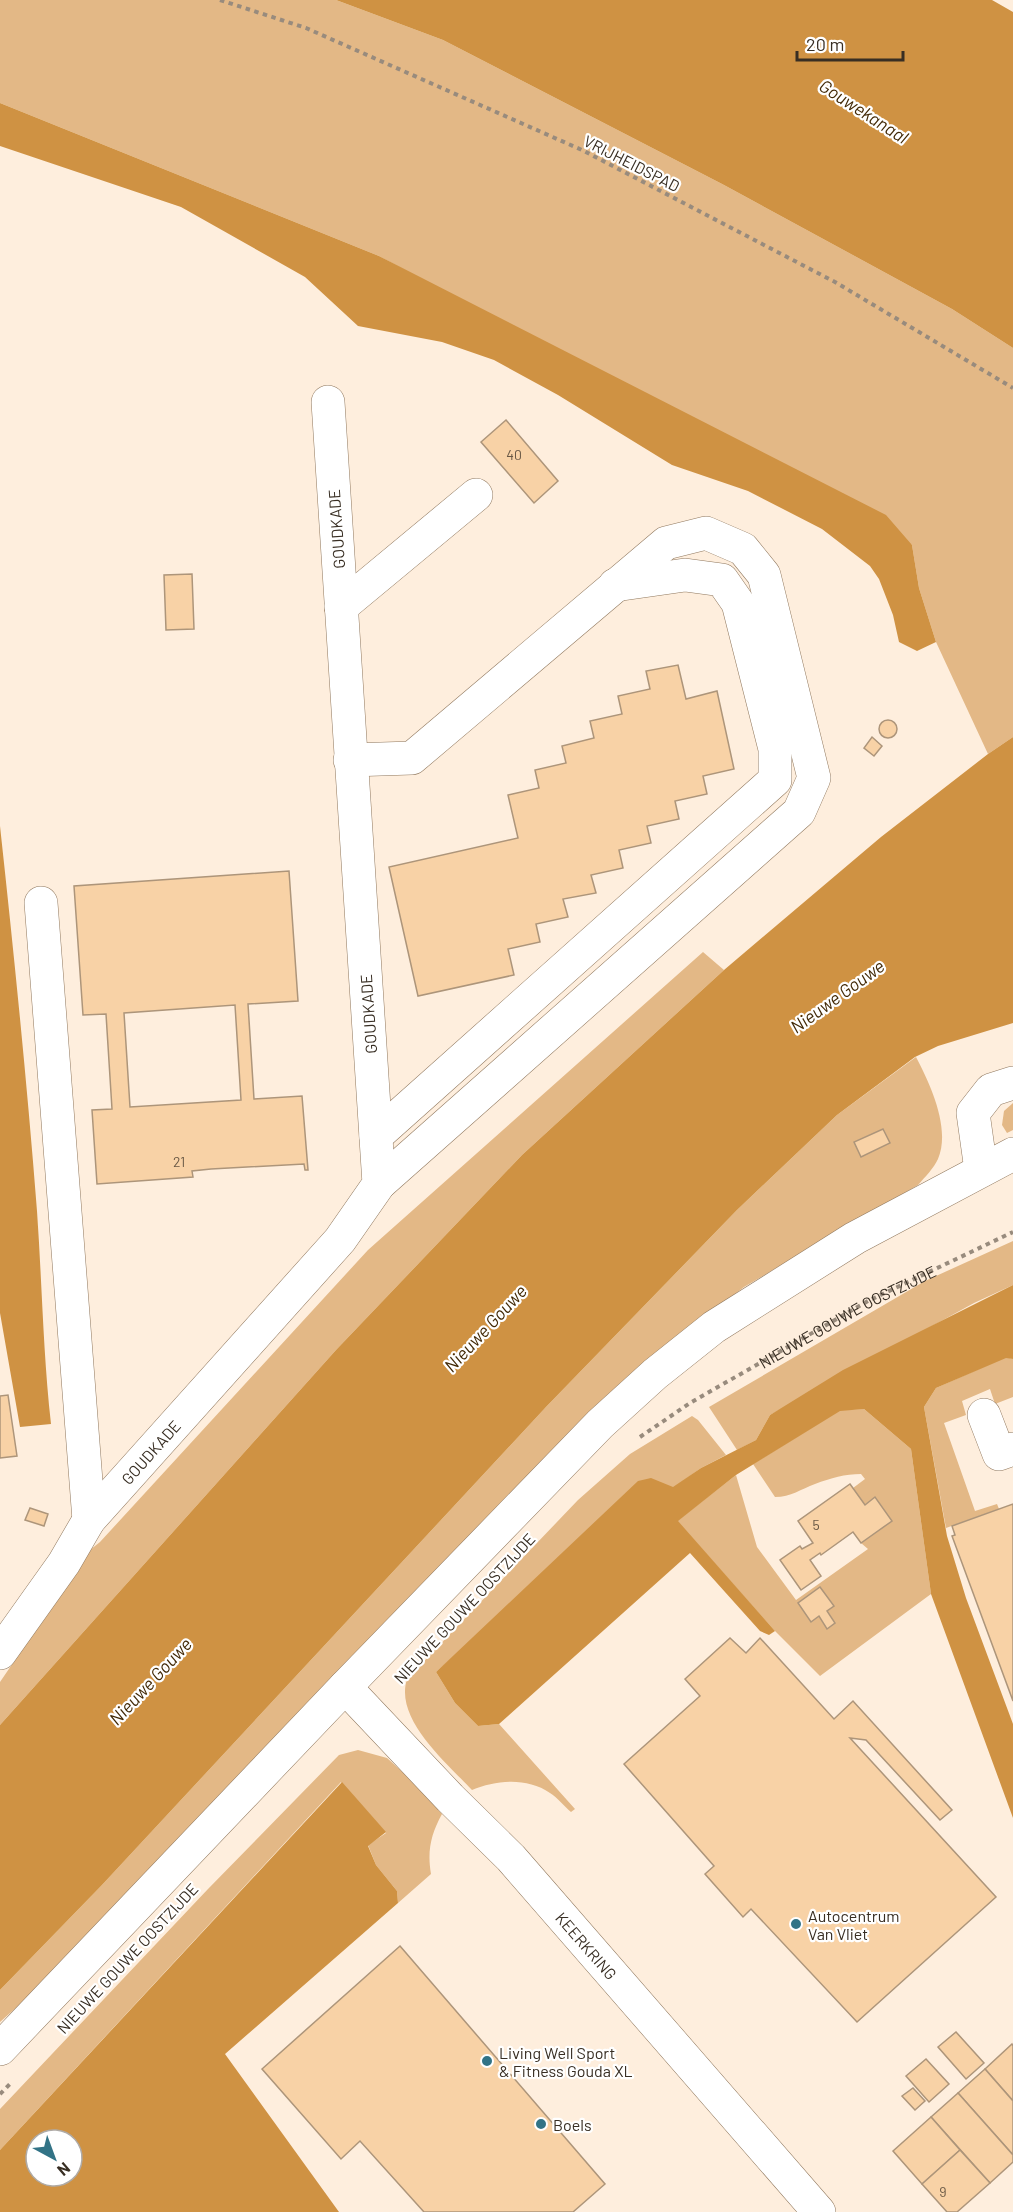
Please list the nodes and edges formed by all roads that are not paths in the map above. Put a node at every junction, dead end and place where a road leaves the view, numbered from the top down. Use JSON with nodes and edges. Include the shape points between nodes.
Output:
{"nodes":[{"id":1,"x":328,"y":402,"type":"dead end"},
{"id":2,"x":476,"y":495,"type":"dead end"},
{"id":3,"x":615,"y":585,"type":"junction"},
{"id":4,"x":341,"y":607,"type":"junction"},
{"id":5,"x":350,"y":760,"type":"junction"},
{"id":6,"x":41,"y":903,"type":"dead end"},
{"id":7,"x":1013,"y":1083,"type":"edge"},
{"id":8,"x":376,"y":1136,"type":"junction"},
{"id":9,"x":1002,"y":1160,"type":"edge"},
{"id":10,"x":378,"y":1185,"type":"junction"},
{"id":11,"x":984,"y":1415,"type":"dead end"},
{"id":12,"x":1006,"y":1452,"type":"edge"},
{"id":13,"x":89,"y":1520,"type":"junction"},
{"id":14,"x":0,"y":1652,"type":"edge"},
{"id":15,"x":345,"y":1687,"type":"junction"},
{"id":16,"x":0,"y":2049,"type":"edge"},
{"id":17,"x":819,"y":2212,"type":"edge"}],
"edges":[{"from":1,"to":4,"type":"main road","name":"GOUDKADE"},
{"from":2,"to":4,"type":"main road"},
{"from":3,"to":5,"type":"main road","via":[[412,758]]},
{"from":3,"to":8,"type":"main road","via":[[685,575],[722,580],[738,603],[775,749],[775,780]]},
{"from":3,"to":10,"type":"main road","via":[[666,543],[706,533],[743,549],[764,575],[814,778],[799,812]]},
{"from":4,"to":5,"type":"main road","name":"GOUDKADE"},
{"from":5,"to":8,"type":"main road","name":"GOUDKADE"},
{"from":6,"to":13,"type":"main road"},
{"from":7,"to":9,"type":"main road","name":"NIEUWE GOUWE OOSTZIJDE","via":[[991,1090],[973,1113]]},
{"from":8,"to":10,"type":"main road","name":"GOUDKADE"},
{"from":9,"to":15,"type":"main road","name":"NIEUWE GOUWE OOSTZIJDE","via":[[855,1238],[714,1327],[600,1424]]},
{"from":10,"to":13,"type":"main road","name":"GOUDKADE","via":[[340,1240]]},
{"from":11,"to":12,"type":"main road"},
{"from":13,"to":14,"type":"main road","name":"GOUDKADE","via":[[64,1563]]},
{"from":15,"to":16,"type":"main road","name":"NIEUWE GOUWE OOSTZIJDE"},
{"from":15,"to":17,"type":"main road","name":"KEERKRING","via":[[511,1858]]}]}
